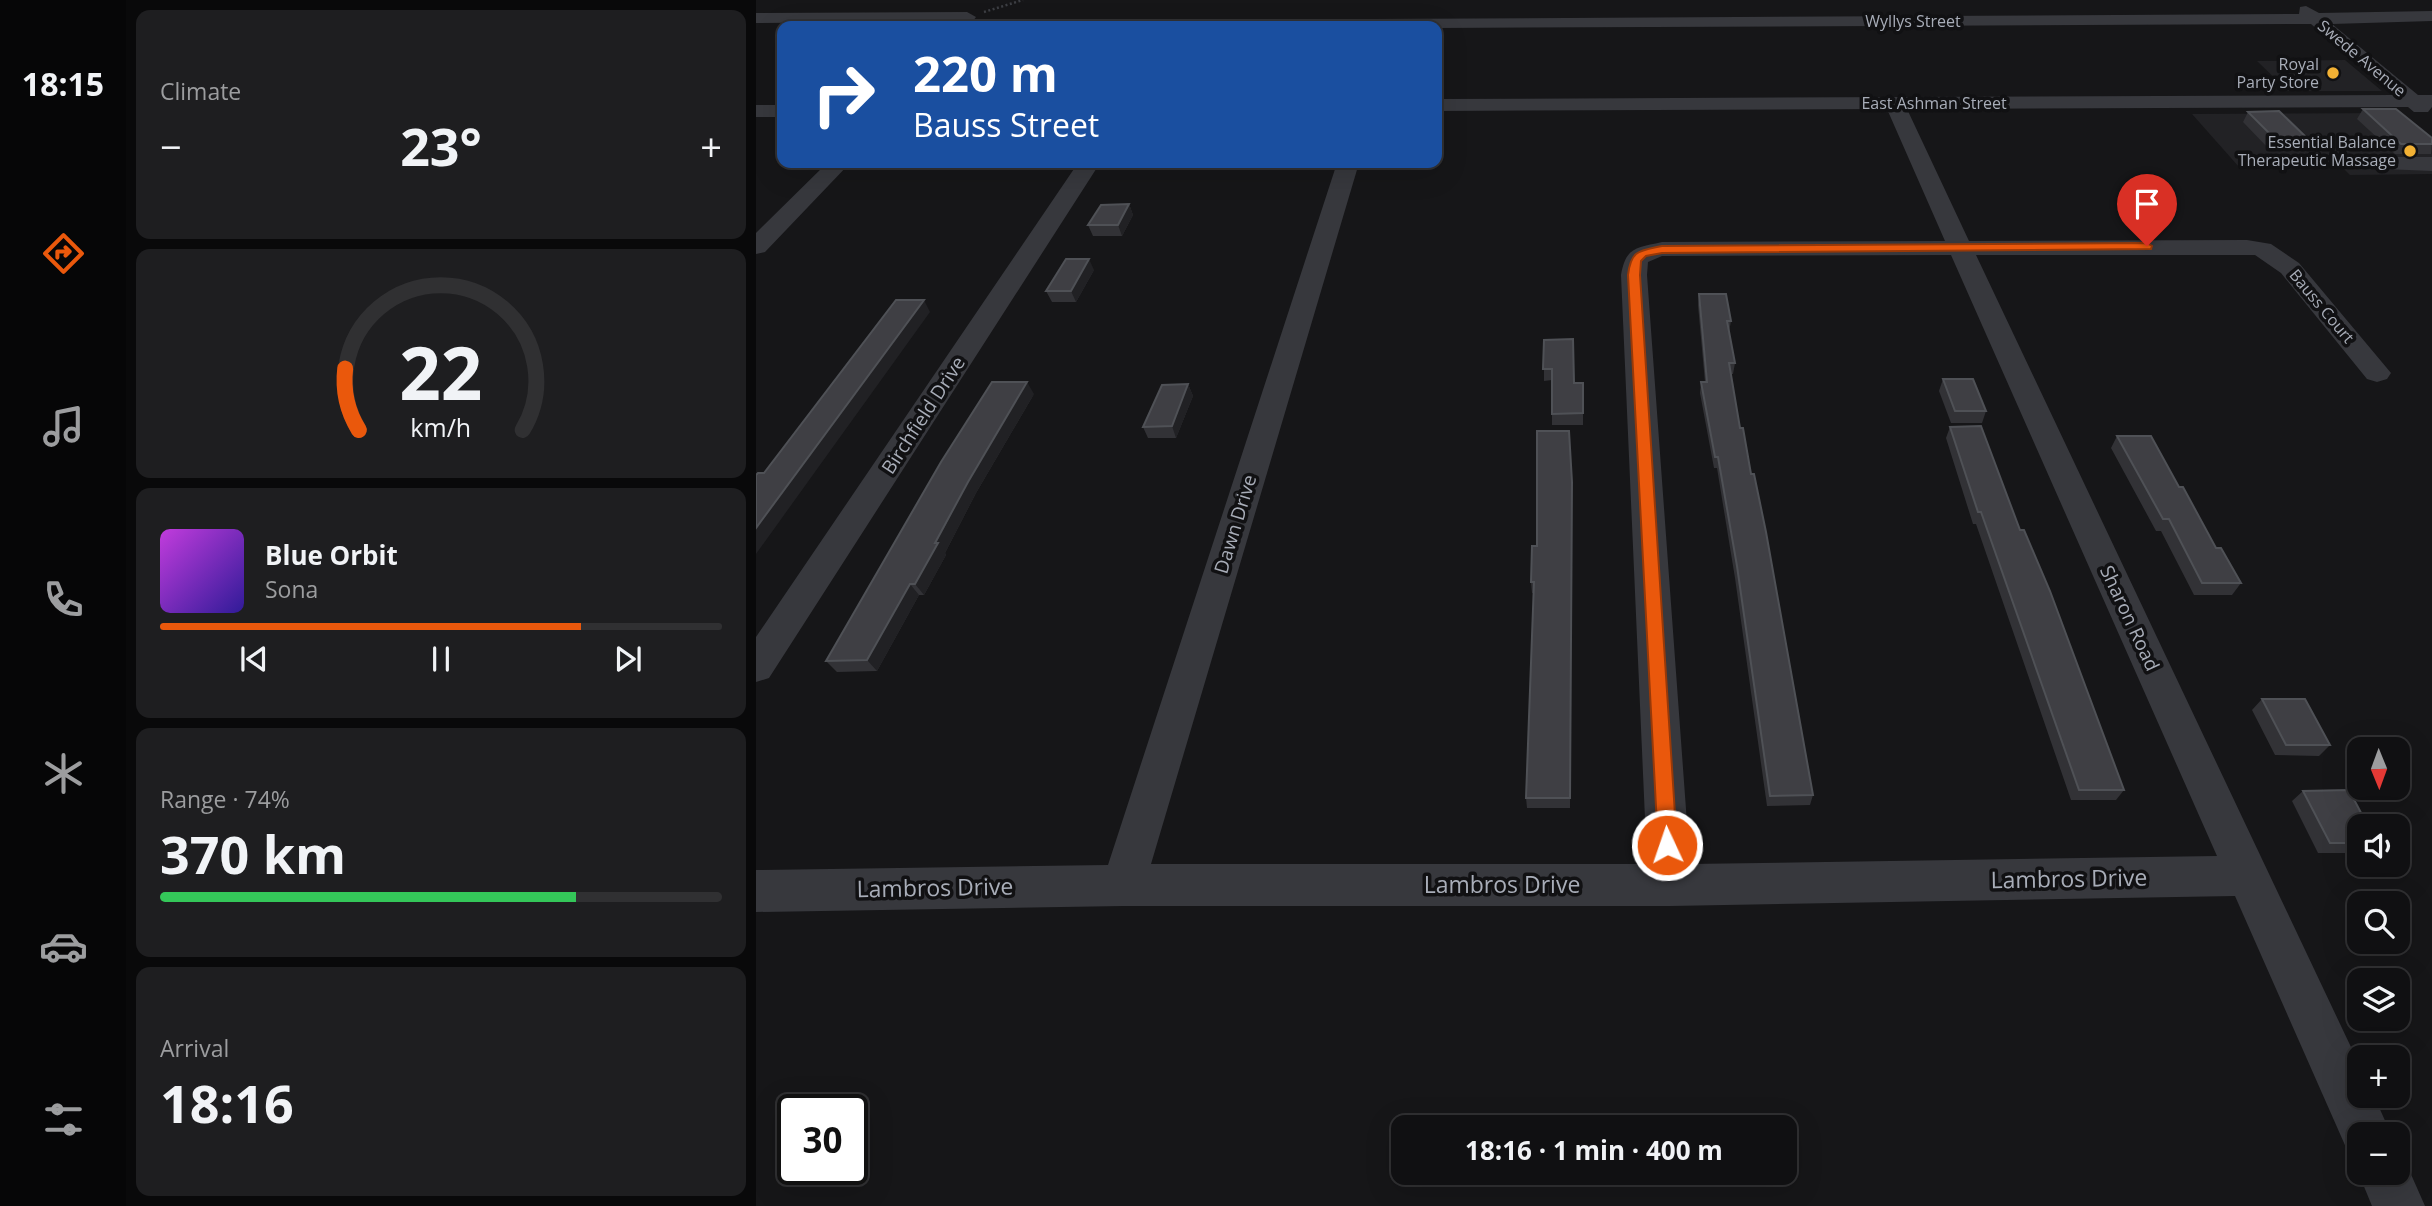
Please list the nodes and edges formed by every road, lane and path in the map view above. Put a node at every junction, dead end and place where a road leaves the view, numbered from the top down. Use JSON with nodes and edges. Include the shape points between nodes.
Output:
{"nodes":[{"id":1,"x":1023,"y":0,"type":"edge"},
{"id":2,"x":1400,"y":0,"type":"edge"},
{"id":3,"x":1604,"y":0,"type":"edge"},
{"id":4,"x":2292,"y":0,"type":"edge"},
{"id":5,"x":2432,"y":16,"type":"edge"},
{"id":6,"x":967,"y":17,"type":"joint"},
{"id":7,"x":756,"y":18,"type":"edge"},
{"id":8,"x":2315,"y":19,"type":"junction"},
{"id":9,"x":1394,"y":21,"type":"edge"},
{"id":10,"x":1606,"y":23,"type":"junction"},
{"id":11,"x":1442,"y":25,"type":"edge"},
{"id":12,"x":2423,"y":101,"type":"edge"},
{"id":13,"x":1895,"y":103,"type":"junction"},
{"id":14,"x":1442,"y":106,"type":"edge"},
{"id":15,"x":756,"y":111,"type":"edge"},
{"id":16,"x":777,"y":111,"type":"edge"},
{"id":17,"x":2432,"y":117,"type":"edge"},
{"id":18,"x":2432,"y":163,"type":"edge"},
{"id":19,"x":2392,"y":164,"type":"dead end"},
{"id":20,"x":834,"y":168,"type":"edge"},
{"id":21,"x":1086,"y":168,"type":"edge"},
{"id":22,"x":1346,"y":168,"type":"edge"},
{"id":23,"x":756,"y":247,"type":"edge"},
{"id":24,"x":1961,"y":248,"type":"junction"},
{"id":25,"x":2378,"y":373,"type":"dead end"},
{"id":26,"x":756,"y":667,"type":"edge"},
{"id":27,"x":2248,"y":876,"type":"junction"},
{"id":28,"x":1123,"y":885,"type":"junction"},
{"id":29,"x":1670,"y":885,"type":"junction"},
{"id":30,"x":756,"y":891,"type":"edge"},
{"id":31,"x":2361,"y":1122,"type":"edge"},
{"id":32,"x":2390,"y":1185,"type":"edge"},
{"id":33,"x":2399,"y":1206,"type":"edge"}],
"edges":[{"from":1,"to":6,"type":"path"},
{"from":2,"to":9,"type":"street"},
{"from":3,"to":10,"type":"street"},
{"from":4,"to":8,"type":"street","name":"Swede Avenue"},
{"from":5,"to":8,"type":"street","name":"Wyllys Street"},
{"from":6,"to":7,"type":"street"},
{"from":8,"to":10,"type":"street","name":"Wyllys Street"},
{"from":8,"to":12,"type":"street","name":"Swede Avenue","via":[[2376,78]]},
{"from":10,"to":11,"type":"street","name":"Wyllys Street"},
{"from":12,"to":13,"type":"street","name":"East Ashman Street","via":[[2201,109]]},
{"from":12,"to":17,"type":"street","name":"Swede Avenue"},
{"from":13,"to":14,"type":"street","name":"East Ashman Street"},
{"from":13,"to":24,"type":"street","name":"Sharon Road"},
{"from":15,"to":16,"type":"street"},
{"from":18,"to":19,"type":"street"},
{"from":20,"to":23,"type":"street"},
{"from":21,"to":26,"type":"street","name":"Birchfield Drive"},
{"from":22,"to":28,"type":"street","name":"Dawn Drive"},
{"from":24,"to":25,"type":"street","name":"Bauss Court","via":[[2262,249],[2290,268]]},
{"from":24,"to":27,"type":"street","name":"Sharon Road"},
{"from":24,"to":29,"type":"street","name":"Bauss Court","via":[[1662,249],[1636,260]]},
{"from":27,"to":29,"type":"street","name":"Lambros Drive"},
{"from":27,"to":31,"type":"street","name":"Sharon Road"},
{"from":28,"to":29,"type":"street","name":"Lambros Drive"},
{"from":28,"to":30,"type":"street","name":"Lambros Drive"},
{"from":32,"to":33,"type":"street"}]}
